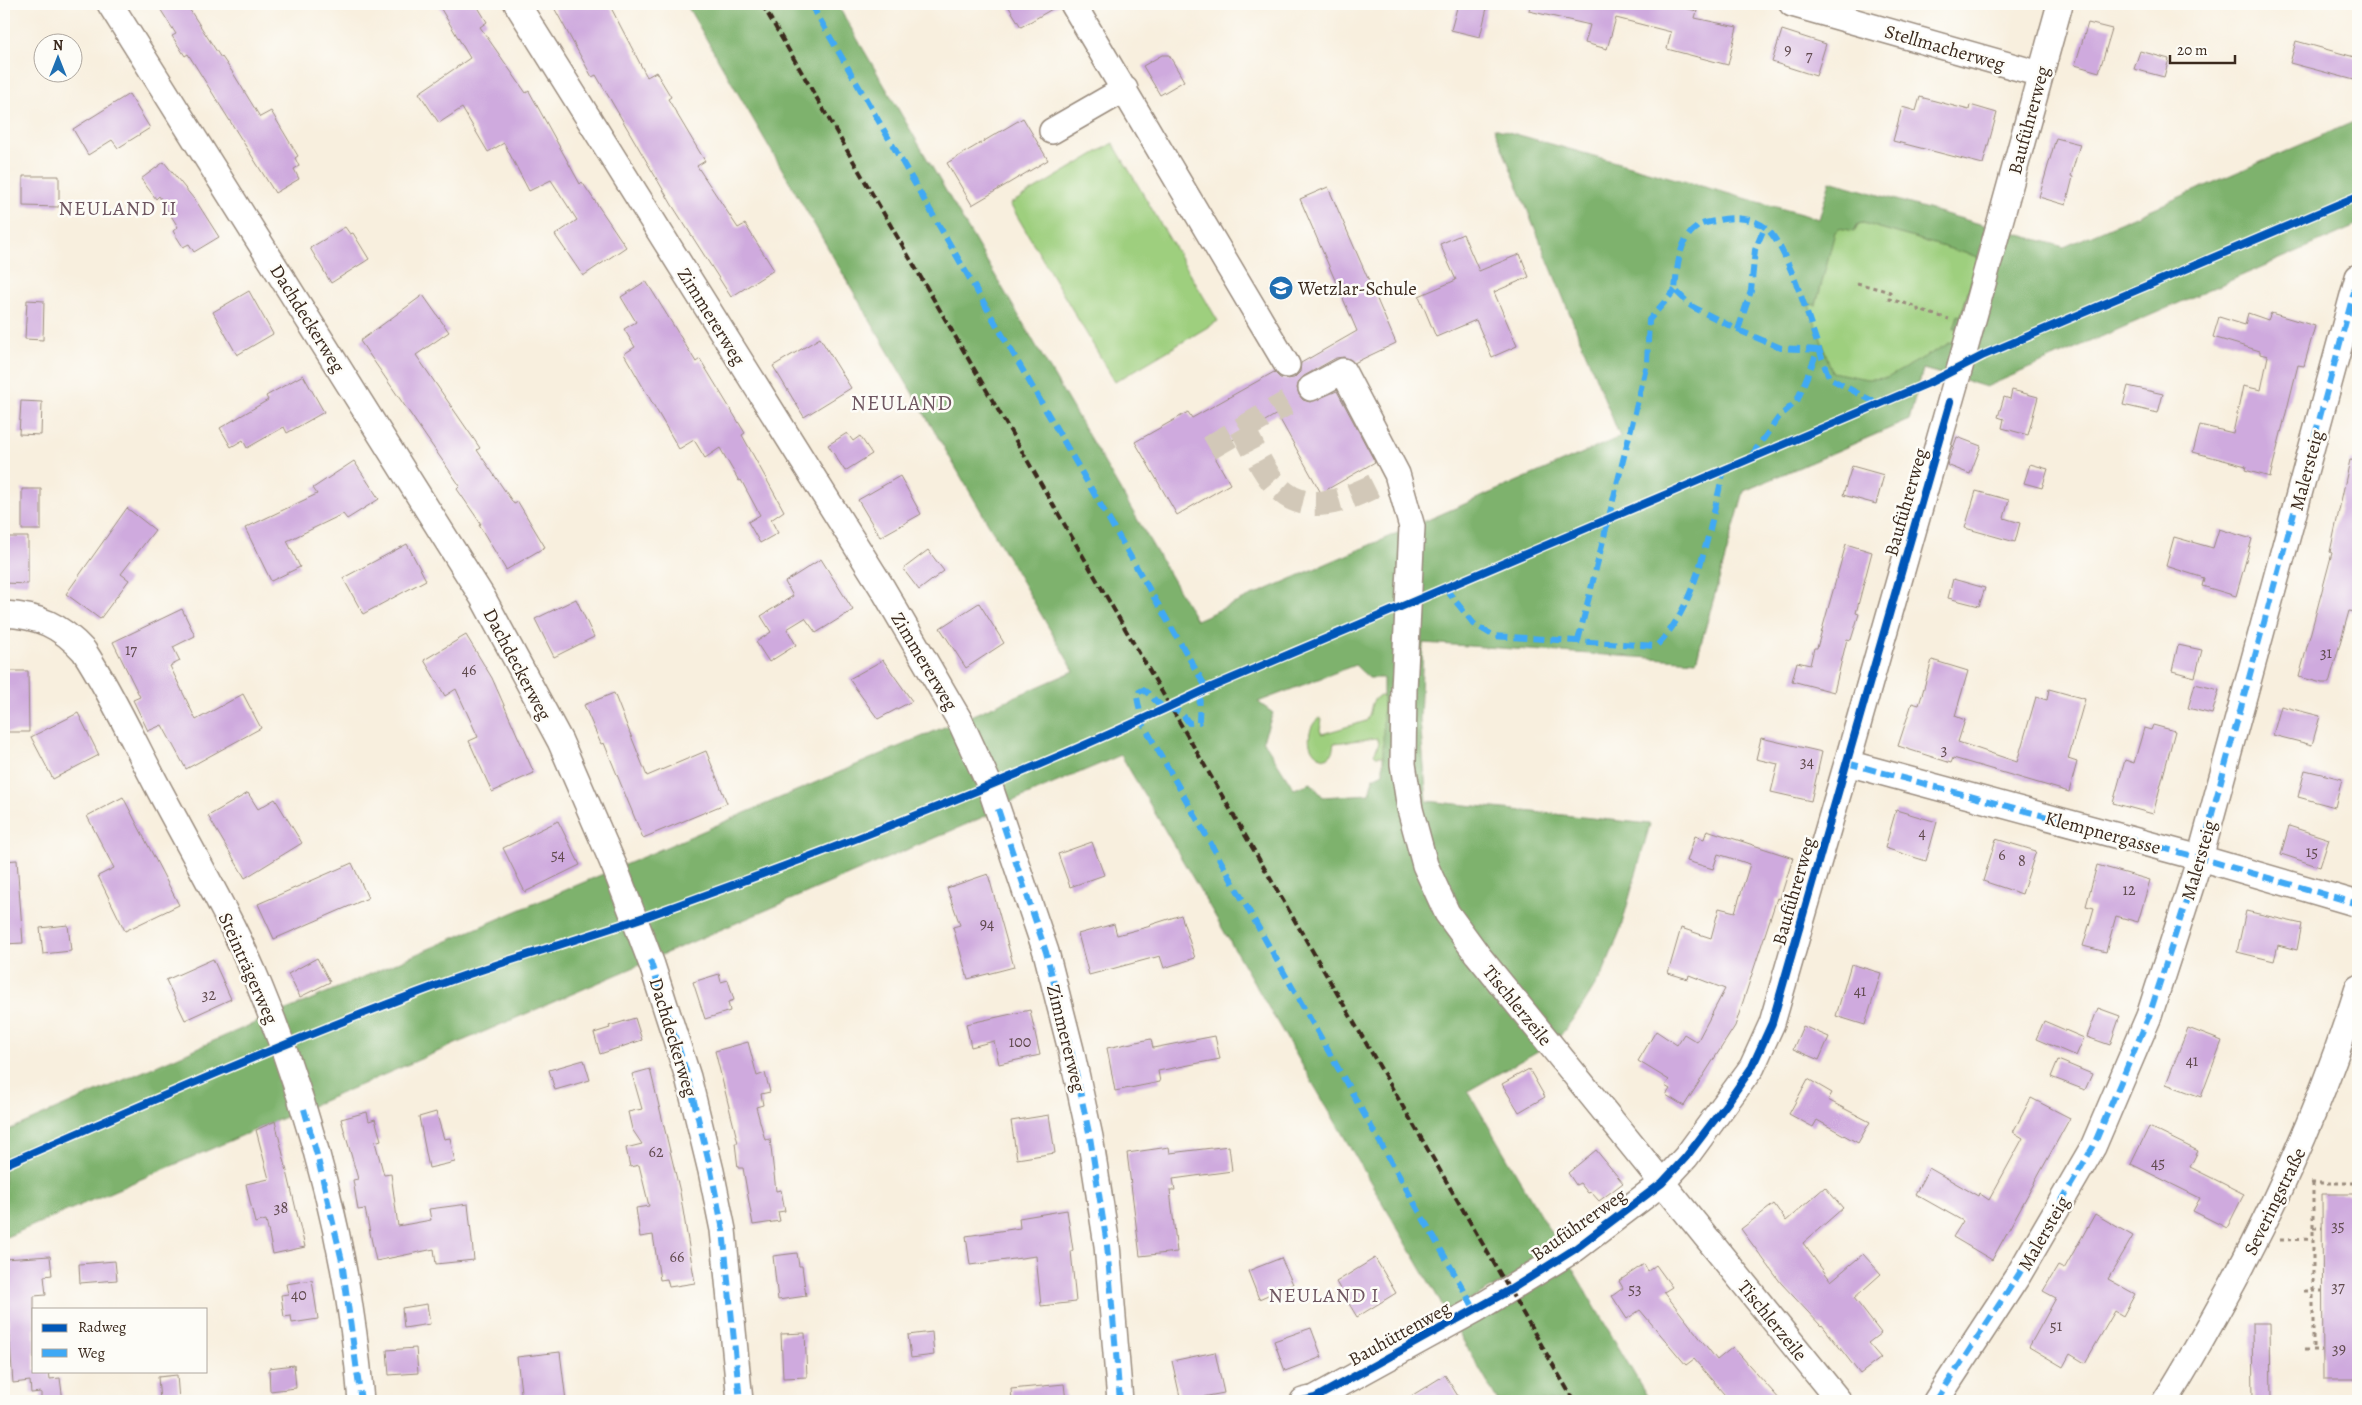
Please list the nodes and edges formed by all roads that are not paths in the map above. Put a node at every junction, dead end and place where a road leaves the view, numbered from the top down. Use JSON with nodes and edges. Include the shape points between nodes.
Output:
{"nodes":[{"id":1,"x":110,"y":4,"type":"edge"},
{"id":2,"x":517,"y":4,"type":"edge"},
{"id":3,"x":1073,"y":4,"type":"edge"},
{"id":4,"x":1792,"y":4,"type":"edge"},
{"id":5,"x":2060,"y":4,"type":"edge"},
{"id":6,"x":2040,"y":74,"type":"junction"},
{"id":7,"x":1125,"y":89,"type":"junction"},
{"id":8,"x":1052,"y":131,"type":"dead end"},
{"id":9,"x":2358,"y":277,"type":"edge"},
{"id":10,"x":1288,"y":364,"type":"dead end"},
{"id":11,"x":1311,"y":388,"type":"tunnel mouth"},
{"id":12,"x":4,"y":614,"type":"edge"},
{"id":13,"x":1847,"y":763,"type":"junction"},
{"id":14,"x":2200,"y":858,"type":"junction"},
{"id":15,"x":2358,"y":904,"type":"edge"},
{"id":16,"x":2358,"y":988,"type":"edge"},
{"id":17,"x":1662,"y":1183,"type":"junction"},
{"id":18,"x":1510,"y":1290,"type":"joint"},
{"id":19,"x":1312,"y":1400,"type":"edge"},
{"id":20,"x":361,"y":1401,"type":"edge"},
{"id":21,"x":740,"y":1401,"type":"edge"},
{"id":22,"x":1120,"y":1401,"type":"edge"},
{"id":23,"x":1839,"y":1401,"type":"edge"},
{"id":24,"x":1936,"y":1401,"type":"edge"},
{"id":25,"x":2165,"y":1401,"type":"edge"}],
"edges":[{"from":1,"to":21,"type":"street","name":"Dachdeckerweg","via":[[483,598],[560,741],[615,868],[650,960],[688,1077],[723,1230]]},
{"from":2,"to":22,"type":"street","name":"Zimmererweg","via":[[882,589],[960,721],[989,784],[1046,952],[1090,1137],[1107,1244]]},
{"from":3,"to":7,"type":"street"},
{"from":4,"to":6,"type":"street","name":"Stellmacherweg"},
{"from":5,"to":6,"type":"street","name":"Bauführerweg"},
{"from":6,"to":13,"type":"street","name":"Bauführerweg"},
{"from":7,"to":8,"type":"street"},
{"from":7,"to":10,"type":"street"},
{"from":9,"to":14,"type":"street","name":"Malersteig"},
{"from":11,"to":17,"type":"street","name":"Tischlerzeile","via":[[1343,371],[1396,474],[1412,527],[1403,776],[1425,865],[1448,913],[1477,954]]},
{"from":12,"to":20,"type":"street","name":"Steinträgerweg","via":[[43,620],[69,635],[91,663],[230,922],[259,985],[304,1109],[317,1155],[342,1261]]},
{"from":13,"to":14,"type":"street","name":"Klempnergasse"},
{"from":13,"to":17,"type":"street","name":"Bauführerweg","via":[[1772,1023],[1752,1067],[1733,1095]]},
{"from":14,"to":15,"type":"street","name":"Klempnergasse"},
{"from":14,"to":24,"type":"street","name":"Malersteig","via":[[2149,1016],[2093,1147],[2019,1274]]},
{"from":16,"to":25,"type":"street","name":"Severingstraße","via":[[2287,1176],[2251,1250]]},
{"from":17,"to":18,"type":"street","name":"Bauführerweg","via":[[1575,1249]]},
{"from":17,"to":23,"type":"street","name":"Tischlerzeile"},
{"from":18,"to":19,"type":"street","name":"Bauhüttenweg"}]}
